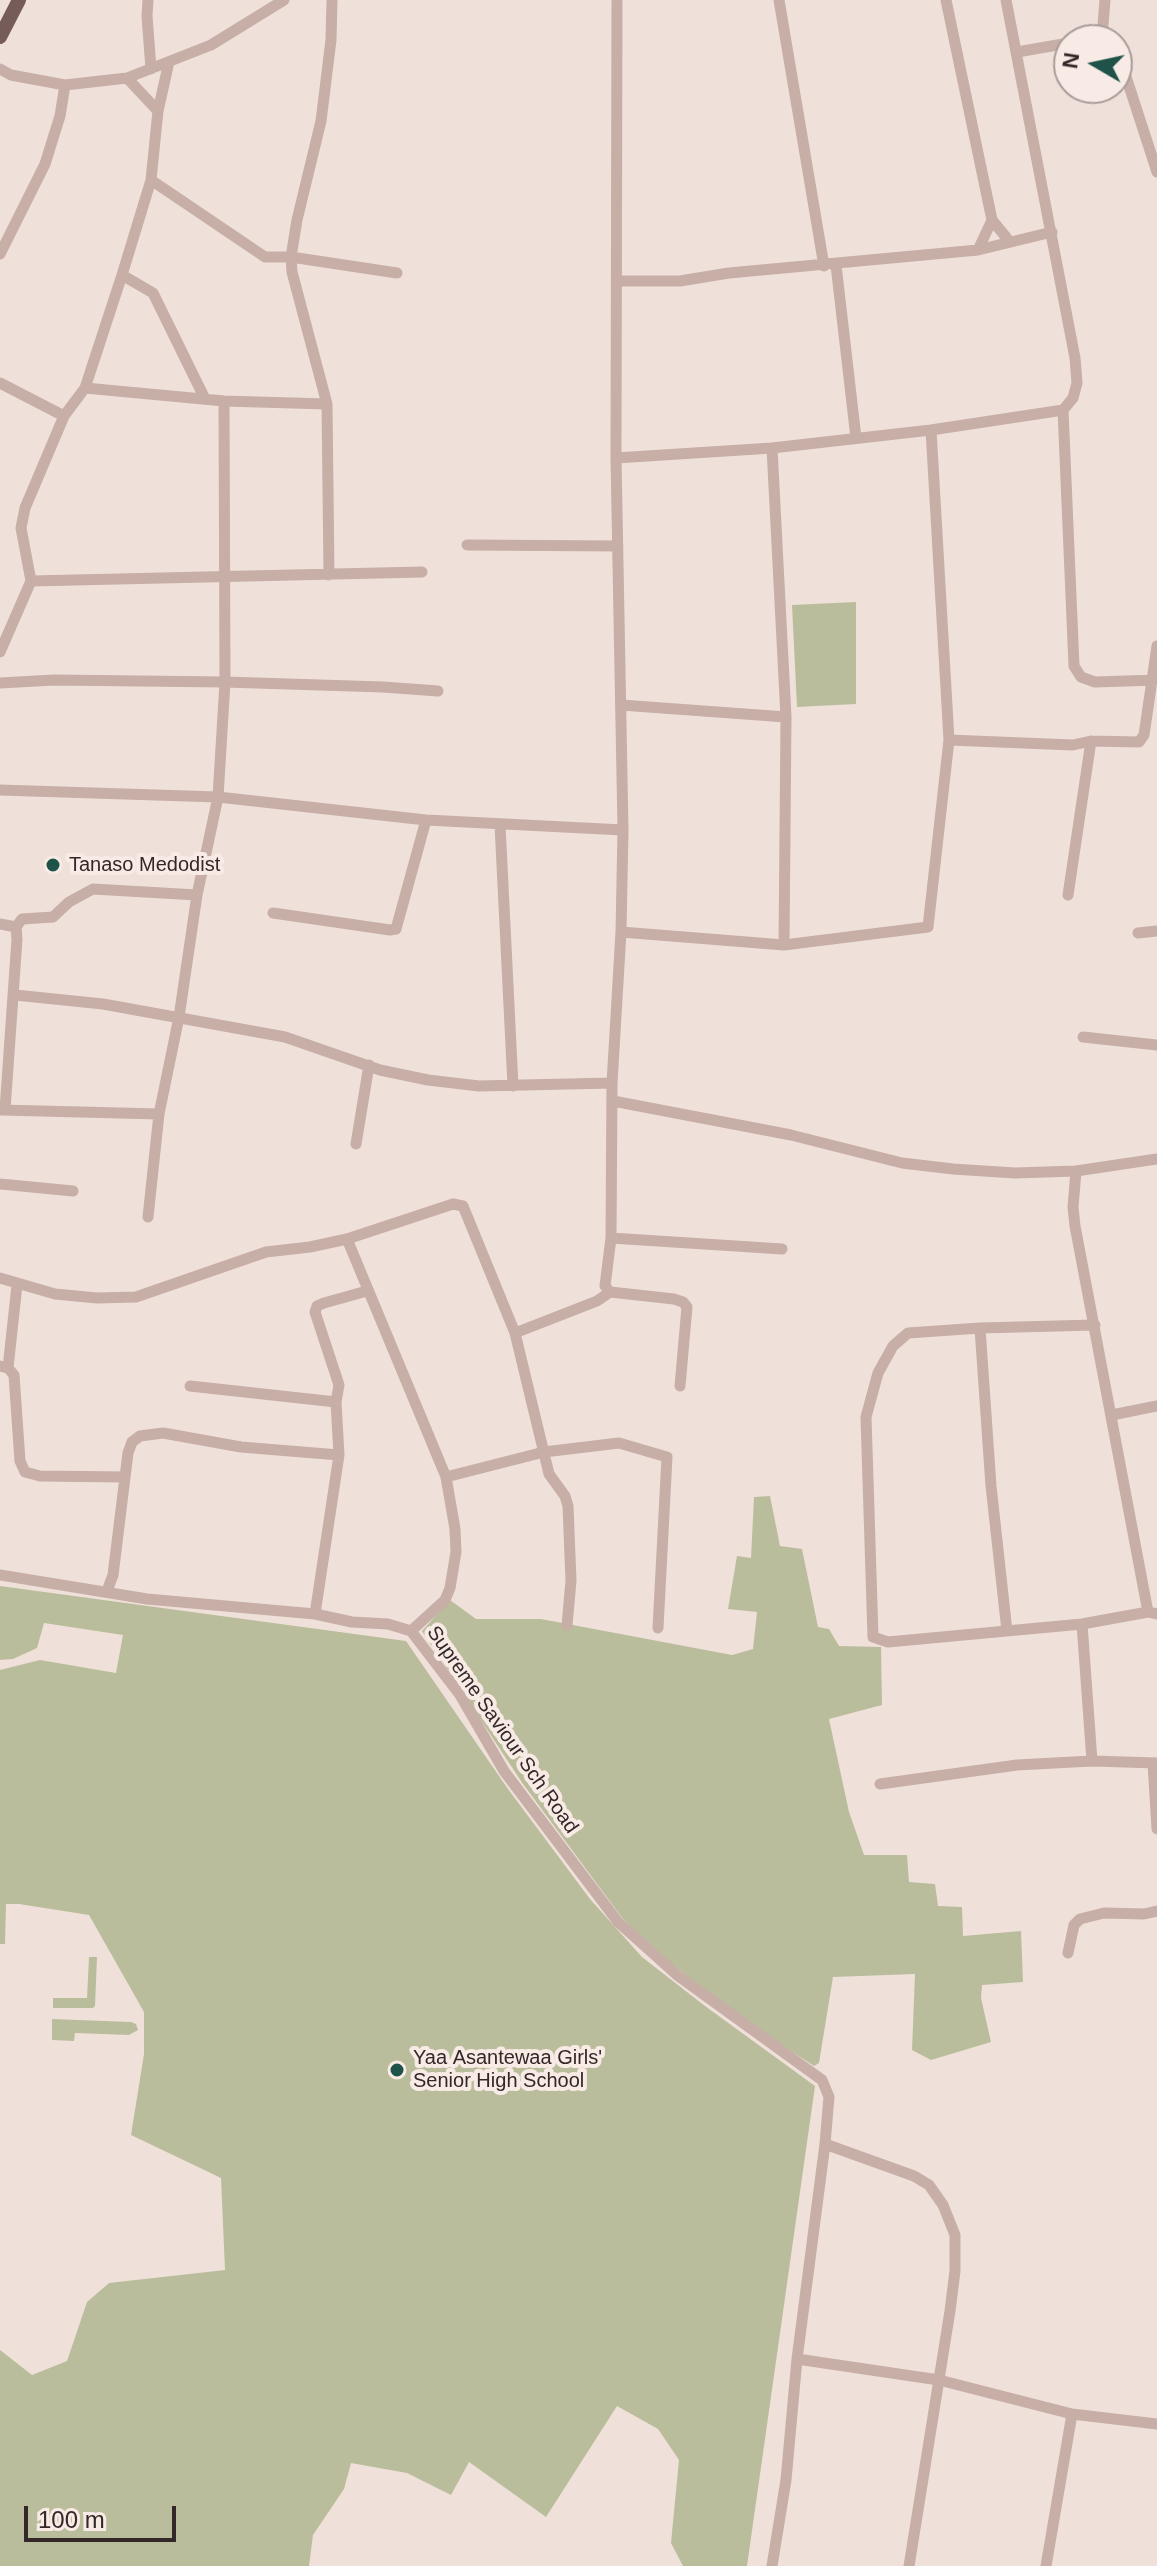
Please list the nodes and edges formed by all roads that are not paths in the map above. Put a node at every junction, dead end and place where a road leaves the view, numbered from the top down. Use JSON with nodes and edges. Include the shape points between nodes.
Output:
{"nodes":[{"id":1,"x":19,"y":0,"type":"edge"},
{"id":2,"x":148,"y":0,"type":"edge"},
{"id":3,"x":284,"y":0,"type":"edge"},
{"id":4,"x":332,"y":0,"type":"edge"},
{"id":5,"x":617,"y":0,"type":"edge"},
{"id":6,"x":779,"y":0,"type":"edge"},
{"id":7,"x":946,"y":0,"type":"edge"},
{"id":8,"x":1006,"y":0,"type":"edge"},
{"id":9,"x":1105,"y":0,"type":"edge"},
{"id":10,"x":1104,"y":24,"type":"edge"},
{"id":11,"x":0,"y":37,"type":"edge"},
{"id":12,"x":1053,"y":46,"type":"edge"},
{"id":13,"x":1017,"y":52,"type":"junction"},
{"id":14,"x":169,"y":62,"type":"junction"},
{"id":15,"x":0,"y":69,"type":"edge"},
{"id":16,"x":151,"y":69,"type":"junction"},
{"id":17,"x":127,"y":78,"type":"junction"},
{"id":18,"x":65,"y":85,"type":"junction"},
{"id":19,"x":1133,"y":98,"type":"edge"},
{"id":20,"x":158,"y":111,"type":"junction"},
{"id":21,"x":1157,"y":172,"type":"edge"},
{"id":22,"x":151,"y":180,"type":"junction"},
{"id":23,"x":992,"y":220,"type":"junction"},
{"id":24,"x":1052,"y":232,"type":"junction"},
{"id":25,"x":1010,"y":242,"type":"junction"},
{"id":26,"x":978,"y":250,"type":"junction"},
{"id":27,"x":0,"y":254,"type":"edge"},
{"id":28,"x":291,"y":257,"type":"junction"},
{"id":29,"x":830,"y":266,"type":"junction"},
{"id":30,"x":397,"y":273,"type":"dead end"},
{"id":31,"x":122,"y":275,"type":"junction"},
{"id":32,"x":617,"y":281,"type":"junction"},
{"id":33,"x":0,"y":384,"type":"edge"},
{"id":34,"x":85,"y":388,"type":"junction"},
{"id":35,"x":205,"y":399,"type":"junction"},
{"id":36,"x":224,"y":401,"type":"junction"},
{"id":37,"x":327,"y":404,"type":"junction"},
{"id":38,"x":1063,"y":410,"type":"junction"},
{"id":39,"x":64,"y":416,"type":"junction"},
{"id":40,"x":931,"y":430,"type":"junction"},
{"id":41,"x":856,"y":438,"type":"junction"},
{"id":42,"x":772,"y":448,"type":"junction"},
{"id":43,"x":616,"y":458,"type":"junction"},
{"id":44,"x":467,"y":545,"type":"dead end"},
{"id":45,"x":618,"y":546,"type":"junction"},
{"id":46,"x":422,"y":572,"type":"dead end"},
{"id":47,"x":329,"y":575,"type":"junction"},
{"id":48,"x":223,"y":578,"type":"junction"},
{"id":49,"x":31,"y":581,"type":"junction"},
{"id":50,"x":1157,"y":646,"type":"edge"},
{"id":51,"x":0,"y":652,"type":"edge"},
{"id":52,"x":1154,"y":681,"type":"edge"},
{"id":53,"x":225,"y":682,"type":"junction"},
{"id":54,"x":0,"y":683,"type":"edge"},
{"id":55,"x":438,"y":691,"type":"dead end"},
{"id":56,"x":621,"y":705,"type":"junction"},
{"id":57,"x":786,"y":717,"type":"junction"},
{"id":58,"x":949,"y":740,"type":"junction"},
{"id":59,"x":1091,"y":741,"type":"junction"},
{"id":60,"x":0,"y":790,"type":"edge"},
{"id":61,"x":218,"y":797,"type":"junction"},
{"id":62,"x":426,"y":820,"type":"junction"},
{"id":63,"x":500,"y":825,"type":"junction"},
{"id":64,"x":623,"y":830,"type":"junction"},
{"id":65,"x":197,"y":895,"type":"junction"},
{"id":66,"x":1068,"y":895,"type":"dead end"},
{"id":67,"x":273,"y":913,"type":"dead end"},
{"id":68,"x":0,"y":924,"type":"edge"},
{"id":69,"x":16,"y":927,"type":"junction"},
{"id":70,"x":1157,"y":931,"type":"edge"},
{"id":71,"x":621,"y":932,"type":"junction"},
{"id":72,"x":1138,"y":933,"type":"dead end"},
{"id":73,"x":784,"y":945,"type":"junction"},
{"id":74,"x":15,"y":995,"type":"junction"},
{"id":75,"x":179,"y":1017,"type":"junction"},
{"id":76,"x":1083,"y":1037,"type":"dead end"},
{"id":77,"x":1157,"y":1045,"type":"edge"},
{"id":78,"x":369,"y":1065,"type":"junction"},
{"id":79,"x":612,"y":1083,"type":"junction"},
{"id":80,"x":513,"y":1086,"type":"junction"},
{"id":81,"x":613,"y":1101,"type":"junction"},
{"id":82,"x":3,"y":1110,"type":"edge"},
{"id":83,"x":159,"y":1114,"type":"junction"},
{"id":84,"x":356,"y":1144,"type":"dead end"},
{"id":85,"x":1157,"y":1159,"type":"edge"},
{"id":86,"x":1076,"y":1171,"type":"junction"},
{"id":87,"x":0,"y":1184,"type":"edge"},
{"id":88,"x":73,"y":1191,"type":"dead end"},
{"id":89,"x":148,"y":1217,"type":"dead end"},
{"id":90,"x":611,"y":1238,"type":"junction"},
{"id":91,"x":347,"y":1239,"type":"junction"},
{"id":92,"x":782,"y":1249,"type":"dead end"},
{"id":93,"x":0,"y":1278,"type":"edge"},
{"id":94,"x":17,"y":1285,"type":"junction"},
{"id":95,"x":367,"y":1291,"type":"junction"},
{"id":96,"x":605,"y":1296,"type":"junction"},
{"id":97,"x":1095,"y":1325,"type":"junction"},
{"id":98,"x":980,"y":1328,"type":"junction"},
{"id":99,"x":515,"y":1333,"type":"junction"},
{"id":100,"x":4,"y":1367,"type":"edge"},
{"id":101,"x":190,"y":1386,"type":"dead end"},
{"id":102,"x":680,"y":1386,"type":"dead end"},
{"id":103,"x":336,"y":1402,"type":"junction"},
{"id":104,"x":1157,"y":1406,"type":"edge"},
{"id":105,"x":1112,"y":1415,"type":"junction"},
{"id":106,"x":544,"y":1452,"type":"junction"},
{"id":107,"x":339,"y":1455,"type":"junction"},
{"id":108,"x":125,"y":1477,"type":"junction"},
{"id":109,"x":446,"y":1477,"type":"junction"},
{"id":110,"x":0,"y":1575,"type":"edge"},
{"id":111,"x":107,"y":1591,"type":"junction"},
{"id":112,"x":1152,"y":1613,"type":"edge"},
{"id":113,"x":315,"y":1614,"type":"junction"},
{"id":114,"x":1082,"y":1624,"type":"junction"},
{"id":115,"x":567,"y":1625,"type":"dead end"},
{"id":116,"x":658,"y":1628,"type":"dead end"},
{"id":117,"x":411,"y":1631,"type":"junction"},
{"id":118,"x":1007,"y":1631,"type":"junction"},
{"id":119,"x":1092,"y":1761,"type":"junction"},
{"id":120,"x":1155,"y":1763,"type":"edge"},
{"id":121,"x":880,"y":1784,"type":"dead end"},
{"id":122,"x":1157,"y":1829,"type":"edge"},
{"id":123,"x":1157,"y":1911,"type":"edge"},
{"id":124,"x":1068,"y":1953,"type":"dead end"},
{"id":125,"x":825,"y":2144,"type":"junction"},
{"id":126,"x":797,"y":2359,"type":"junction"},
{"id":127,"x":939,"y":2380,"type":"junction"},
{"id":128,"x":1072,"y":2414,"type":"junction"},
{"id":129,"x":1157,"y":2424,"type":"edge"},
{"id":130,"x":772,"y":2566,"type":"edge"},
{"id":131,"x":909,"y":2566,"type":"edge"},
{"id":132,"x":1046,"y":2566,"type":"edge"}],
"edges":[{"from":1,"to":11,"type":"main road"},
{"from":2,"to":16,"type":"street"},
{"from":3,"to":14,"type":"street","via":[[211,45]]},
{"from":4,"to":28,"type":"street","via":[[321,121]]},
{"from":5,"to":32,"type":"street"},
{"from":6,"to":29,"type":"street"},
{"from":7,"to":23,"type":"street"},
{"from":8,"to":13,"type":"street"},
{"from":9,"to":10,"type":"street"},
{"from":12,"to":13,"type":"street"},
{"from":13,"to":24,"type":"street"},
{"from":14,"to":16,"type":"street"},
{"from":14,"to":20,"type":"street"},
{"from":15,"to":18,"type":"street"},
{"from":16,"to":17,"type":"street"},
{"from":17,"to":18,"type":"street"},
{"from":17,"to":20,"type":"street"},
{"from":18,"to":27,"type":"street","via":[[45,164]]},
{"from":19,"to":21,"type":"street"},
{"from":20,"to":22,"type":"street"},
{"from":22,"to":28,"type":"street","via":[[254,252]]},
{"from":22,"to":31,"type":"street"},
{"from":23,"to":25,"type":"street"},
{"from":23,"to":26,"type":"street"},
{"from":24,"to":25,"type":"street"},
{"from":24,"to":38,"type":"street","via":[[1077,383]]},
{"from":25,"to":26,"type":"street"},
{"from":26,"to":29,"type":"street"},
{"from":28,"to":30,"type":"street"},
{"from":28,"to":37,"type":"street"},
{"from":29,"to":32,"type":"street","via":[[680,281]]},
{"from":29,"to":41,"type":"street"},
{"from":31,"to":34,"type":"street"},
{"from":31,"to":35,"type":"street","via":[[153,293]]},
{"from":32,"to":43,"type":"street"},
{"from":33,"to":39,"type":"street"},
{"from":34,"to":35,"type":"street"},
{"from":34,"to":39,"type":"street"},
{"from":35,"to":36,"type":"street"},
{"from":36,"to":37,"type":"street"},
{"from":36,"to":48,"type":"street"},
{"from":37,"to":47,"type":"street"},
{"from":38,"to":40,"type":"street"},
{"from":38,"to":52,"type":"street","via":[[1074,666],[1081,677],[1095,682]]},
{"from":39,"to":49,"type":"street","via":[[25,508],[21,528]]},
{"from":40,"to":41,"type":"street"},
{"from":40,"to":58,"type":"street"},
{"from":41,"to":42,"type":"street"},
{"from":42,"to":43,"type":"street"},
{"from":42,"to":57,"type":"street"},
{"from":43,"to":45,"type":"street"},
{"from":44,"to":45,"type":"street"},
{"from":45,"to":56,"type":"street"},
{"from":46,"to":47,"type":"street"},
{"from":47,"to":48,"type":"street"},
{"from":48,"to":49,"type":"street"},
{"from":48,"to":53,"type":"street"},
{"from":49,"to":51,"type":"street"},
{"from":50,"to":52,"type":"street"},
{"from":52,"to":59,"type":"street","via":[[1143,739]]},
{"from":53,"to":54,"type":"street"},
{"from":53,"to":55,"type":"street"},
{"from":53,"to":61,"type":"street"},
{"from":56,"to":57,"type":"street"},
{"from":56,"to":64,"type":"street"},
{"from":57,"to":73,"type":"street"},
{"from":58,"to":59,"type":"street","via":[[1073,745]]},
{"from":58,"to":73,"type":"street","via":[[928,927]]},
{"from":59,"to":66,"type":"street"},
{"from":60,"to":61,"type":"street"},
{"from":61,"to":62,"type":"street"},
{"from":61,"to":65,"type":"street"},
{"from":62,"to":63,"type":"street"},
{"from":62,"to":67,"type":"street","via":[[396,929]]},
{"from":63,"to":64,"type":"street"},
{"from":63,"to":80,"type":"street"},
{"from":64,"to":71,"type":"street"},
{"from":65,"to":69,"type":"street","via":[[93,889],[53,917],[22,919]]},
{"from":65,"to":75,"type":"street"},
{"from":68,"to":69,"type":"street"},
{"from":69,"to":74,"type":"street"},
{"from":70,"to":72,"type":"street"},
{"from":71,"to":73,"type":"street"},
{"from":71,"to":79,"type":"street"},
{"from":74,"to":75,"type":"street"},
{"from":74,"to":82,"type":"street"},
{"from":75,"to":78,"type":"street","via":[[285,1037]]},
{"from":75,"to":83,"type":"street"},
{"from":76,"to":77,"type":"street"},
{"from":78,"to":80,"type":"street","via":[[428,1080]]},
{"from":78,"to":84,"type":"street"},
{"from":79,"to":80,"type":"street"},
{"from":79,"to":81,"type":"street"},
{"from":81,"to":86,"type":"street","via":[[791,1135],[902,1163],[1015,1173]]},
{"from":81,"to":90,"type":"street"},
{"from":82,"to":83,"type":"street"},
{"from":83,"to":89,"type":"street"},
{"from":85,"to":86,"type":"street"},
{"from":86,"to":97,"type":"street","via":[[1073,1207]]},
{"from":87,"to":88,"type":"street"},
{"from":90,"to":92,"type":"street"},
{"from":90,"to":96,"type":"street"},
{"from":91,"to":94,"type":"street","via":[[266,1252],[136,1297],[55,1294]]},
{"from":91,"to":95,"type":"street"},
{"from":91,"to":99,"type":"street","via":[[453,1204],[463,1206]]},
{"from":93,"to":94,"type":"street"},
{"from":94,"to":100,"type":"street"},
{"from":95,"to":103,"type":"street","via":[[324,1303],[315,1312],[339,1385]]},
{"from":95,"to":109,"type":"street"},
{"from":96,"to":99,"type":"street"},
{"from":96,"to":102,"type":"street","via":[[683,1302],[687,1307]]},
{"from":97,"to":98,"type":"street"},
{"from":97,"to":105,"type":"street"},
{"from":98,"to":118,"type":"street"},
{"from":98,"to":118,"type":"street","via":[[908,1333],[893,1346],[878,1373],[866,1417],[870,1625],[873,1637],[888,1642]]},
{"from":99,"to":106,"type":"street"},
{"from":100,"to":108,"type":"street","via":[[14,1375],[25,1472]]},
{"from":101,"to":103,"type":"street"},
{"from":103,"to":107,"type":"street"},
{"from":104,"to":105,"type":"street"},
{"from":105,"to":112,"type":"street"},
{"from":106,"to":109,"type":"street"},
{"from":106,"to":115,"type":"street","via":[[549,1474],[568,1506]]},
{"from":106,"to":116,"type":"street","via":[[619,1443],[667,1457]]},
{"from":107,"to":108,"type":"street","via":[[151,1433],[132,1442]]},
{"from":107,"to":113,"type":"street"},
{"from":108,"to":111,"type":"street"},
{"from":109,"to":117,"type":"street","via":[[456,1541],[450,1588],[445,1600]]},
{"from":110,"to":111,"type":"street","name":"Supreme Saviour Sch Road"},
{"from":111,"to":113,"type":"street","name":"Supreme Saviour Sch Road"},
{"from":112,"to":114,"type":"street"},
{"from":113,"to":117,"type":"street","name":"Supreme Saviour Sch Road"},
{"from":114,"to":118,"type":"street"},
{"from":114,"to":119,"type":"street"},
{"from":117,"to":125,"type":"street","name":"Supreme Saviour Sch Road","via":[[460,1695],[504,1771],[618,1922],[677,1975],[822,2080],[829,2097]]},
{"from":119,"to":120,"type":"street"},
{"from":119,"to":121,"type":"street","via":[[1017,1765]]},
{"from":120,"to":122,"type":"street"},
{"from":123,"to":124,"type":"street","via":[[1080,1919]]},
{"from":125,"to":126,"type":"street","name":"Supreme Saviour Sch Road"},
{"from":125,"to":127,"type":"street","via":[[914,2176],[929,2185],[949,2216],[955,2271]]},
{"from":126,"to":127,"type":"street"},
{"from":126,"to":130,"type":"street","name":"Supreme Saviour Sch Road"},
{"from":127,"to":128,"type":"street"},
{"from":127,"to":131,"type":"street"},
{"from":128,"to":129,"type":"street"},
{"from":128,"to":132,"type":"street"}]}
